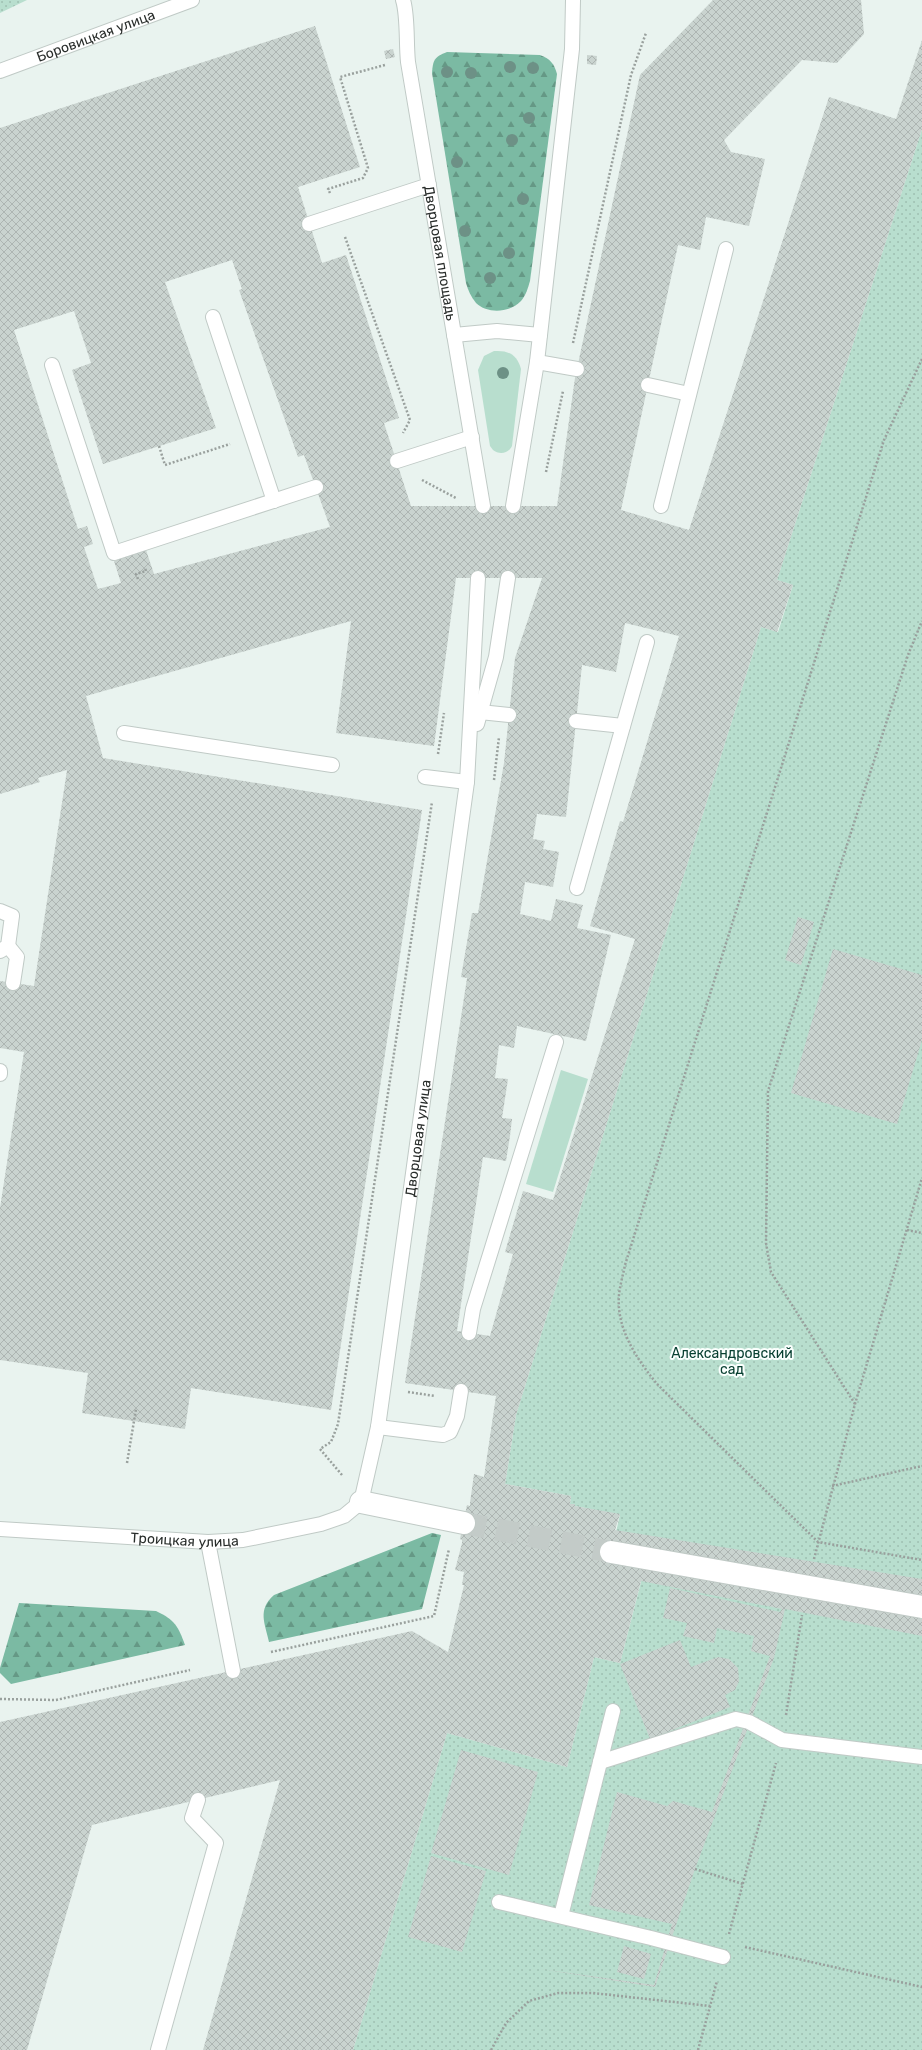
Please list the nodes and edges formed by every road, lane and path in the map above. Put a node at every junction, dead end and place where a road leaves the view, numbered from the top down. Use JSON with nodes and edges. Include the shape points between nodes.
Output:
{"nodes":[{"id":1,"x":192,"y":0,"type":"edge"},
{"id":2,"x":403,"y":0,"type":"edge"},
{"id":3,"x":573,"y":0,"type":"edge"},
{"id":4,"x":646,"y":33,"type":"dead end"},
{"id":5,"x":408,"y":62,"type":"junction"},
{"id":6,"x":0,"y":71,"type":"edge"},
{"id":7,"x":429,"y":185,"type":"junction"},
{"id":8,"x":337,"y":214,"type":"junction"},
{"id":9,"x":309,"y":224,"type":"dead end"},
{"id":10,"x":726,"y":249,"type":"dead end"},
{"id":11,"x":213,"y":317,"type":"dead end"},
{"id":12,"x":454,"y":335,"type":"junction"},
{"id":13,"x":540,"y":335,"type":"junction"},
{"id":14,"x":922,"y":359,"type":"edge"},
{"id":15,"x":537,"y":362,"type":"junction"},
{"id":16,"x":52,"y":364,"type":"dead end"},
{"id":17,"x":572,"y":368,"type":"junction"},
{"id":18,"x":918,"y":368,"type":"junction"},
{"id":19,"x":922,"y":372,"type":"edge"},
{"id":20,"x":648,"y":385,"type":"dead end"},
{"id":21,"x":689,"y":394,"type":"junction"},
{"id":22,"x":253,"y":437,"type":"junction"},
{"id":23,"x":472,"y":437,"type":"junction"},
{"id":24,"x":160,"y":446,"type":"dead end"},
{"id":25,"x":411,"y":456,"type":"junction"},
{"id":26,"x":397,"y":461,"type":"dead end"},
{"id":27,"x":544,"y":479,"type":"dead end"},
{"id":28,"x":316,"y":487,"type":"dead end"},
{"id":29,"x":458,"y":499,"type":"dead end"},
{"id":30,"x":274,"y":501,"type":"junction"},
{"id":31,"x":483,"y":506,"type":"dead end"},
{"id":32,"x":513,"y":506,"type":"dead end"},
{"id":33,"x":661,"y":506,"type":"dead end"},
{"id":34,"x":145,"y":568,"type":"dead end"},
{"id":35,"x":478,"y":578,"type":"dead end"},
{"id":36,"x":508,"y":578,"type":"dead end"},
{"id":37,"x":138,"y":579,"type":"dead end"},
{"id":38,"x":922,"y":621,"type":"edge"},
{"id":39,"x":647,"y":642,"type":"dead end"},
{"id":40,"x":445,"y":708,"type":"dead end"},
{"id":41,"x":480,"y":712,"type":"junction"},
{"id":42,"x":509,"y":715,"type":"dead end"},
{"id":43,"x":576,"y":721,"type":"dead end"},
{"id":44,"x":623,"y":726,"type":"junction"},
{"id":45,"x":124,"y":733,"type":"dead end"},
{"id":46,"x":332,"y":765,"type":"dead end"},
{"id":47,"x":430,"y":778,"type":"junction"},
{"id":48,"x":467,"y":778,"type":"junction"},
{"id":49,"x":577,"y":888,"type":"dead end"},
{"id":50,"x":0,"y":911,"type":"edge"},
{"id":51,"x":4,"y":948,"type":"edge"},
{"id":52,"x":13,"y":983,"type":"dead end"},
{"id":53,"x":556,"y":1042,"type":"dead end"},
{"id":54,"x":922,"y":1178,"type":"edge"},
{"id":55,"x":907,"y":1230,"type":"junction"},
{"id":56,"x":922,"y":1233,"type":"edge"},
{"id":57,"x":469,"y":1332,"type":"dead end"},
{"id":58,"x":461,"y":1391,"type":"dead end"},
{"id":59,"x":855,"y":1404,"type":"junction"},
{"id":60,"x":136,"y":1409,"type":"dead end"},
{"id":61,"x":378,"y":1427,"type":"junction"},
{"id":62,"x":320,"y":1449,"type":"dead end"},
{"id":63,"x":127,"y":1463,"type":"dead end"},
{"id":64,"x":922,"y":1466,"type":"edge"},
{"id":65,"x":832,"y":1486,"type":"junction"},
{"id":66,"x":361,"y":1502,"type":"junction"},
{"id":67,"x":464,"y":1523,"type":"tunnel mouth"},
{"id":68,"x":0,"y":1529,"type":"edge"},
{"id":69,"x":208,"y":1542,"type":"junction"},
{"id":70,"x":818,"y":1542,"type":"junction"},
{"id":71,"x":449,"y":1550,"type":"dead end"},
{"id":72,"x":611,"y":1552,"type":"tunnel mouth"},
{"id":73,"x":922,"y":1560,"type":"edge"},
{"id":74,"x":814,"y":1562,"type":"dead end"},
{"id":75,"x":922,"y":1608,"type":"edge"},
{"id":76,"x":803,"y":1613,"type":"dead end"},
{"id":77,"x":271,"y":1652,"type":"dead end"},
{"id":78,"x":190,"y":1670,"type":"dead end"},
{"id":79,"x":233,"y":1671,"type":"dead end"},
{"id":80,"x":0,"y":1699,"type":"edge"},
{"id":81,"x":613,"y":1711,"type":"dead end"},
{"id":82,"x":782,"y":1740,"type":"junction"},
{"id":83,"x":922,"y":1757,"type":"edge"},
{"id":84,"x":600,"y":1762,"type":"junction"},
{"id":85,"x":198,"y":1800,"type":"dead end"},
{"id":86,"x":695,"y":1869,"type":"dead end"},
{"id":87,"x":743,"y":1884,"type":"junction"},
{"id":88,"x":499,"y":1902,"type":"dead end"},
{"id":89,"x":561,"y":1916,"type":"junction"},
{"id":90,"x":727,"y":1943,"type":"junction"},
{"id":91,"x":723,"y":1957,"type":"junction"},
{"id":92,"x":922,"y":1987,"type":"edge"},
{"id":93,"x":710,"y":2006,"type":"junction"},
{"id":94,"x":158,"y":2050,"type":"edge"},
{"id":95,"x":491,"y":2050,"type":"edge"},
{"id":96,"x":698,"y":2050,"type":"edge"}],
"edges":[{"from":1,"to":6,"type":"lane","name":"Боровицкая улица"},
{"from":2,"to":5,"type":"lane","name":"Дворцовая площадь","via":[[406,8]]},
{"from":3,"to":13,"type":"lane","via":[[572,49]]},
{"from":4,"to":17,"type":"path","via":[[631,75]]},
{"from":5,"to":7,"type":"lane","name":"Дворцовая площадь"},
{"from":5,"to":8,"type":"path","via":[[371,68],[340,77],[368,168],[363,178],[328,189]]},
{"from":7,"to":8,"type":"lane"},
{"from":7,"to":12,"type":"lane","name":"Дворцовая площадь"},
{"from":8,"to":9,"type":"lane"},
{"from":8,"to":25,"type":"path","via":[[410,420],[403,433]]},
{"from":10,"to":21,"type":"lane"},
{"from":11,"to":22,"type":"lane"},
{"from":12,"to":13,"type":"lane","via":[[497,331]]},
{"from":12,"to":23,"type":"lane","name":"Дворцовая площадь"},
{"from":13,"to":15,"type":"lane"},
{"from":14,"to":18,"type":"path"},
{"from":15,"to":17,"type":"lane"},
{"from":15,"to":32,"type":"lane"},
{"from":16,"to":30,"type":"lane","via":[[114,553]]},
{"from":17,"to":27,"type":"path"},
{"from":18,"to":19,"type":"path"},
{"from":18,"to":70,"type":"path","via":[[884,440],[624,1265],[619,1296],[623,1327],[637,1359],[657,1384]]},
{"from":20,"to":21,"type":"lane"},
{"from":21,"to":33,"type":"lane"},
{"from":22,"to":24,"type":"path","via":[[165,465]]},
{"from":22,"to":30,"type":"lane"},
{"from":23,"to":25,"type":"lane"},
{"from":23,"to":31,"type":"lane","name":"Дворцовая площадь"},
{"from":25,"to":26,"type":"lane"},
{"from":25,"to":29,"type":"path","via":[[419,478]]},
{"from":28,"to":30,"type":"lane"},
{"from":34,"to":37,"type":"path","via":[[146,571],[136,574]]},
{"from":35,"to":48,"type":"lane"},
{"from":36,"to":41,"type":"lane","via":[[496,657]]},
{"from":38,"to":59,"type":"path","via":[[906,662],[768,1090],[766,1243],[771,1272]]},
{"from":39,"to":44,"type":"lane"},
{"from":40,"to":47,"type":"path"},
{"from":41,"to":42,"type":"lane"},
{"from":41,"to":48,"type":"lane"},
{"from":43,"to":44,"type":"lane"},
{"from":44,"to":49,"type":"lane"},
{"from":45,"to":46,"type":"lane"},
{"from":47,"to":48,"type":"lane"},
{"from":47,"to":62,"type":"path","via":[[338,1424],[331,1442]]},
{"from":48,"to":61,"type":"lane","name":"Дворцовая улица"},
{"from":50,"to":51,"type":"lane","via":[[12,916]]},
{"from":51,"to":52,"type":"lane","via":[[17,957]]},
{"from":53,"to":57,"type":"lane","via":[[473,1309]]},
{"from":54,"to":55,"type":"path"},
{"from":55,"to":56,"type":"path"},
{"from":55,"to":59,"type":"path"},
{"from":58,"to":61,"type":"lane","via":[[457,1416],[450,1432],[443,1435]]},
{"from":59,"to":65,"type":"path"},
{"from":60,"to":63,"type":"path"},
{"from":61,"to":66,"type":"lane","name":"Дворцовая улица"},
{"from":64,"to":65,"type":"path"},
{"from":65,"to":70,"type":"path"},
{"from":66,"to":67,"type":"street"},
{"from":66,"to":69,"type":"lane","name":"Троицкая улица","via":[[344,1516],[321,1524],[243,1540]]},
{"from":68,"to":69,"type":"lane","name":"Троицкая улица"},
{"from":69,"to":79,"type":"lane"},
{"from":70,"to":73,"type":"path"},
{"from":70,"to":74,"type":"path"},
{"from":71,"to":77,"type":"path","via":[[434,1616]]},
{"from":72,"to":75,"type":"street","bridge":true},
{"from":76,"to":82,"type":"path"},
{"from":78,"to":80,"type":"path","via":[[56,1700]]},
{"from":81,"to":84,"type":"lane"},
{"from":82,"to":83,"type":"lane"},
{"from":82,"to":84,"type":"lane","via":[[750,1722],[736,1719]]},
{"from":82,"to":87,"type":"path"},
{"from":84,"to":89,"type":"lane"},
{"from":85,"to":94,"type":"lane","via":[[192,1818],[216,1843]]},
{"from":86,"to":87,"type":"path"},
{"from":87,"to":90,"type":"path"},
{"from":88,"to":89,"type":"lane"},
{"from":89,"to":91,"type":"lane"},
{"from":90,"to":91,"type":"path"},
{"from":90,"to":92,"type":"path"},
{"from":91,"to":93,"type":"path"},
{"from":93,"to":95,"type":"path","via":[[593,1993],[558,1993],[530,2001],[506,2023]]},
{"from":93,"to":96,"type":"path"}]}
